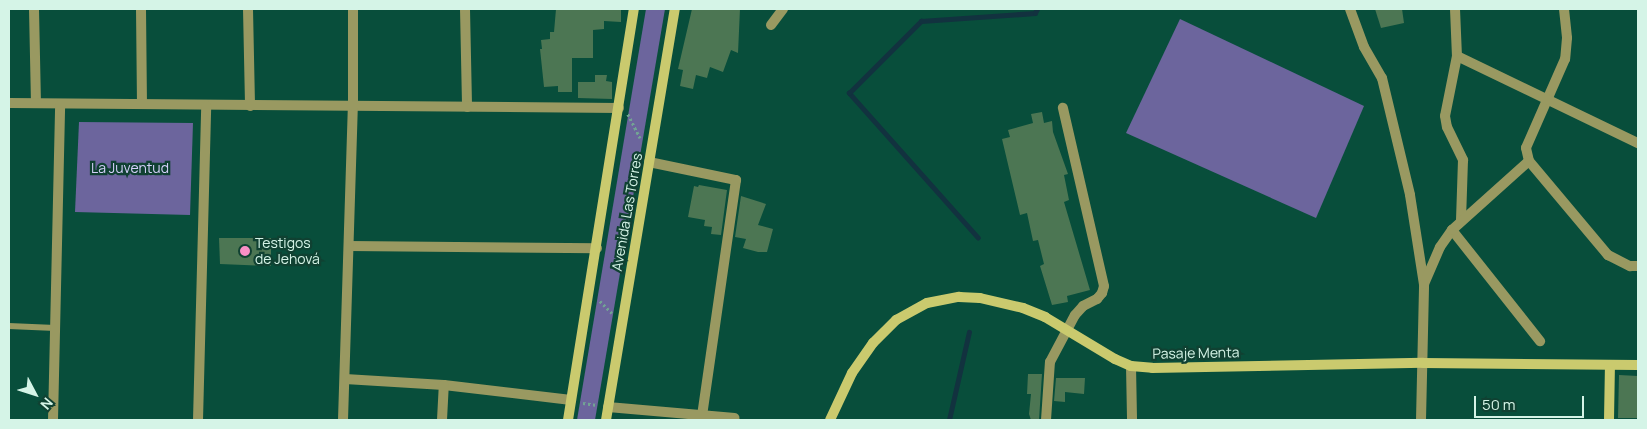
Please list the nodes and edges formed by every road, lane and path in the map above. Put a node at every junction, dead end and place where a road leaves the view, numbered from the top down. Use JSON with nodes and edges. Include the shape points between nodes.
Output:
{"nodes":[{"id":1,"x":34,"y":9,"type":"edge"},
{"id":2,"x":141,"y":9,"type":"edge"},
{"id":3,"x":248,"y":9,"type":"edge"},
{"id":4,"x":353,"y":9,"type":"edge"},
{"id":5,"x":465,"y":9,"type":"edge"},
{"id":6,"x":634,"y":9,"type":"edge"},
{"id":7,"x":675,"y":9,"type":"edge"},
{"id":8,"x":782,"y":9,"type":"edge"},
{"id":9,"x":1350,"y":9,"type":"edge"},
{"id":10,"x":1455,"y":9,"type":"edge"},
{"id":11,"x":1564,"y":9,"type":"edge"},
{"id":12,"x":771,"y":25,"type":"dead end"},
{"id":13,"x":1457,"y":56,"type":"junction"},
{"id":14,"x":1548,"y":99,"type":"junction"},
{"id":15,"x":36,"y":103,"type":"junction"},
{"id":16,"x":9,"y":104,"type":"edge"},
{"id":17,"x":142,"y":104,"type":"junction"},
{"id":18,"x":60,"y":105,"type":"junction"},
{"id":19,"x":206,"y":106,"type":"junction"},
{"id":20,"x":250,"y":106,"type":"junction"},
{"id":21,"x":353,"y":106,"type":"junction"},
{"id":22,"x":467,"y":107,"type":"junction"},
{"id":23,"x":619,"y":108,"type":"junction"},
{"id":24,"x":1063,"y":108,"type":"dead end"},
{"id":25,"x":1638,"y":143,"type":"edge"},
{"id":26,"x":650,"y":157,"type":"junction"},
{"id":27,"x":1529,"y":161,"type":"junction"},
{"id":28,"x":1461,"y":220,"type":"junction"},
{"id":29,"x":1452,"y":230,"type":"junction"},
{"id":30,"x":349,"y":246,"type":"junction"},
{"id":31,"x":597,"y":248,"type":"junction"},
{"id":32,"x":1638,"y":266,"type":"edge"},
{"id":33,"x":1424,"y":284,"type":"junction"},
{"id":34,"x":590,"y":292,"type":"junction"},
{"id":35,"x":622,"y":322,"type":"junction"},
{"id":36,"x":9,"y":326,"type":"edge"},
{"id":37,"x":55,"y":328,"type":"junction"},
{"id":38,"x":1068,"y":332,"type":"junction"},
{"id":39,"x":1540,"y":341,"type":"dead end"},
{"id":40,"x":1423,"y":363,"type":"junction"},
{"id":41,"x":1610,"y":365,"type":"junction"},
{"id":42,"x":1132,"y":366,"type":"junction"},
{"id":43,"x":1638,"y":366,"type":"edge"},
{"id":44,"x":345,"y":379,"type":"junction"},
{"id":45,"x":444,"y":385,"type":"junction"},
{"id":46,"x":571,"y":400,"type":"junction"},
{"id":47,"x":608,"y":407,"type":"junction"},
{"id":48,"x":702,"y":415,"type":"junction"},
{"id":49,"x":680,"y":417,"type":"edge"},
{"id":50,"x":736,"y":418,"type":"dead end"},
{"id":51,"x":53,"y":420,"type":"edge"},
{"id":52,"x":198,"y":420,"type":"edge"},
{"id":53,"x":343,"y":420,"type":"edge"},
{"id":54,"x":442,"y":420,"type":"edge"},
{"id":55,"x":568,"y":420,"type":"edge"},
{"id":56,"x":606,"y":420,"type":"edge"},
{"id":57,"x":830,"y":420,"type":"edge"},
{"id":58,"x":1046,"y":420,"type":"edge"},
{"id":59,"x":1132,"y":420,"type":"edge"},
{"id":60,"x":1421,"y":420,"type":"edge"},
{"id":61,"x":1609,"y":420,"type":"edge"}],
"edges":[{"from":1,"to":15,"type":"street"},
{"from":2,"to":17,"type":"street"},
{"from":3,"to":20,"type":"street"},
{"from":4,"to":21,"type":"street"},
{"from":5,"to":22,"type":"street"},
{"from":6,"to":23,"type":"street","name":"Avenida Las Torres"},
{"from":7,"to":26,"type":"street","name":"Avenida Las Torres"},
{"from":8,"to":12,"type":"street"},
{"from":9,"to":33,"type":"street","via":[[1364,47],[1382,78],[1410,195]]},
{"from":10,"to":13,"type":"street"},
{"from":11,"to":14,"type":"street","via":[[1565,59]]},
{"from":13,"to":14,"type":"street"},
{"from":13,"to":28,"type":"street","via":[[1445,116],[1463,160]]},
{"from":14,"to":25,"type":"street"},
{"from":14,"to":27,"type":"street","via":[[1526,148]]},
{"from":15,"to":16,"type":"street"},
{"from":15,"to":18,"type":"street"},
{"from":17,"to":18,"type":"street"},
{"from":17,"to":19,"type":"street"},
{"from":18,"to":37,"type":"street"},
{"from":19,"to":20,"type":"street"},
{"from":19,"to":52,"type":"street"},
{"from":20,"to":21,"type":"street"},
{"from":21,"to":22,"type":"street"},
{"from":21,"to":30,"type":"street"},
{"from":22,"to":23,"type":"street"},
{"from":23,"to":26,"type":"path","via":[[631,116]]},
{"from":23,"to":31,"type":"street","name":"Avenida Las Torres"},
{"from":24,"to":38,"type":"street","via":[[1104,286],[1097,299],[1083,306],[1075,315]]},
{"from":26,"to":35,"type":"street","name":"Avenida Las Torres"},
{"from":26,"to":48,"type":"street","via":[[736,180]]},
{"from":27,"to":28,"type":"street"},
{"from":27,"to":32,"type":"street","via":[[1608,254],[1630,266]]},
{"from":28,"to":29,"type":"street"},
{"from":29,"to":33,"type":"street","via":[[1440,247]]},
{"from":29,"to":39,"type":"street"},
{"from":30,"to":31,"type":"street"},
{"from":30,"to":44,"type":"street"},
{"from":31,"to":34,"type":"street","name":"Avenida Las Torres"},
{"from":33,"to":40,"type":"street"},
{"from":34,"to":35,"type":"path"},
{"from":34,"to":46,"type":"street","name":"Avenida Las Torres"},
{"from":35,"to":47,"type":"street","name":"Avenida Las Torres"},
{"from":36,"to":37,"type":"lane"},
{"from":37,"to":51,"type":"street"},
{"from":38,"to":42,"type":"street","name":"Pasaje Menta"},
{"from":38,"to":57,"type":"street","name":"Pasaje Menta","via":[[1031,311],[998,301],[959,297],[927,303],[896,320],[873,343],[852,373]]},
{"from":38,"to":58,"type":"street","via":[[1050,362]]},
{"from":40,"to":41,"type":"street","name":"Pasaje Menta"},
{"from":40,"to":42,"type":"street","name":"Pasaje Menta"},
{"from":40,"to":60,"type":"street"},
{"from":41,"to":43,"type":"street","name":"Pasaje Menta"},
{"from":41,"to":61,"type":"street"},
{"from":42,"to":59,"type":"street"},
{"from":44,"to":45,"type":"street"},
{"from":44,"to":53,"type":"street"},
{"from":45,"to":46,"type":"street"},
{"from":45,"to":54,"type":"street"},
{"from":46,"to":47,"type":"path"},
{"from":46,"to":55,"type":"street","name":"Avenida Las Torres"},
{"from":47,"to":49,"type":"street"},
{"from":47,"to":56,"type":"street","name":"Avenida Las Torres"},
{"from":48,"to":49,"type":"street"},
{"from":48,"to":50,"type":"street"}]}
